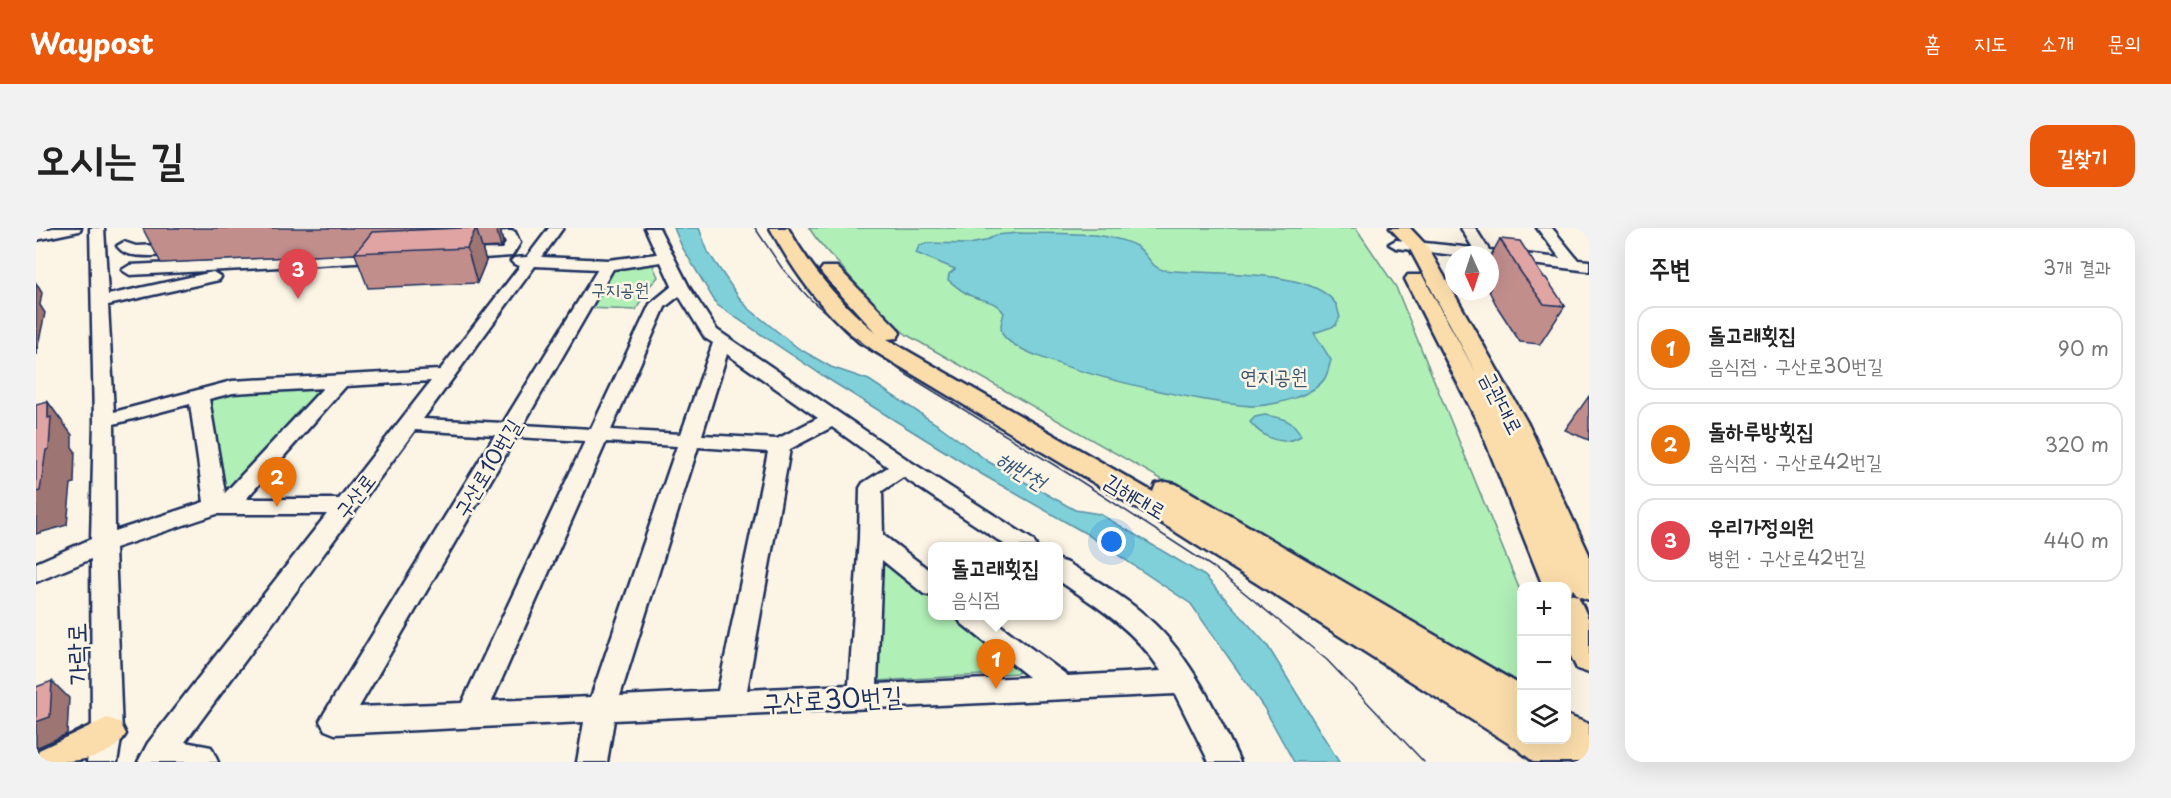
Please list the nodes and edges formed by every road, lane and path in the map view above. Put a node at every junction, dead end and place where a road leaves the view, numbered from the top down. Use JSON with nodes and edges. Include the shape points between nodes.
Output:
{"nodes":[{"id":1,"x":74,"y":228,"type":"edge"},
{"id":2,"x":97,"y":228,"type":"edge"},
{"id":3,"x":555,"y":228,"type":"edge"},
{"id":4,"x":652,"y":228,"type":"edge"},
{"id":5,"x":779,"y":228,"type":"edge"},
{"id":6,"x":798,"y":228,"type":"edge"},
{"id":7,"x":1468,"y":228,"type":"edge"},
{"id":8,"x":1544,"y":228,"type":"edge"},
{"id":9,"x":36,"y":236,"type":"edge"},
{"id":10,"x":454,"y":237,"type":"edge"},
{"id":11,"x":1407,"y":237,"type":"edge"},
{"id":12,"x":318,"y":243,"type":"dead end"},
{"id":13,"x":124,"y":246,"type":"junction"},
{"id":14,"x":1448,"y":246,"type":"edge"},
{"id":15,"x":1479,"y":246,"type":"edge"},
{"id":16,"x":202,"y":248,"type":"dead end"},
{"id":17,"x":167,"y":249,"type":"junction"},
{"id":18,"x":98,"y":254,"type":"junction"},
{"id":19,"x":1499,"y":256,"type":"edge"},
{"id":20,"x":666,"y":257,"type":"junction"},
{"id":21,"x":531,"y":261,"type":"junction"},
{"id":22,"x":401,"y":262,"type":"edge"},
{"id":23,"x":1573,"y":264,"type":"junction"},
{"id":24,"x":608,"y":265,"type":"junction"},
{"id":25,"x":219,"y":266,"type":"junction"},
{"id":26,"x":300,"y":266,"type":"junction"},
{"id":27,"x":1589,"y":266,"type":"edge"},
{"id":28,"x":1445,"y":268,"type":"edge"},
{"id":29,"x":130,"y":270,"type":"dead end"},
{"id":30,"x":147,"y":282,"type":"dead end"},
{"id":31,"x":681,"y":287,"type":"junction"},
{"id":32,"x":1466,"y":300,"type":"edge"},
{"id":33,"x":100,"y":302,"type":"junction"},
{"id":34,"x":722,"y":342,"type":"junction"},
{"id":35,"x":1477,"y":351,"type":"junction"},
{"id":36,"x":445,"y":375,"type":"junction"},
{"id":37,"x":341,"y":380,"type":"junction"},
{"id":38,"x":199,"y":396,"type":"junction"},
{"id":39,"x":833,"y":418,"type":"junction"},
{"id":40,"x":104,"y":421,"type":"junction"},
{"id":41,"x":409,"y":424,"type":"junction"},
{"id":42,"x":508,"y":431,"type":"junction"},
{"id":43,"x":598,"y":436,"type":"junction"},
{"id":44,"x":689,"y":441,"type":"junction"},
{"id":45,"x":780,"y":446,"type":"junction"},
{"id":46,"x":903,"y":467,"type":"junction"},
{"id":47,"x":221,"y":505,"type":"junction"},
{"id":48,"x":344,"y":507,"type":"junction"},
{"id":49,"x":871,"y":538,"type":"junction"},
{"id":50,"x":1018,"y":542,"type":"edge"},
{"id":51,"x":104,"y":543,"type":"junction"},
{"id":52,"x":1063,"y":572,"type":"edge"},
{"id":53,"x":36,"y":573,"type":"edge"},
{"id":54,"x":1557,"y":582,"type":"edge"},
{"id":55,"x":928,"y":583,"type":"edge"},
{"id":56,"x":1589,"y":588,"type":"edge"},
{"id":57,"x":1571,"y":617,"type":"edge"},
{"id":58,"x":976,"y":620,"type":"edge"},
{"id":59,"x":1589,"y":659,"type":"edge"},
{"id":60,"x":1182,"y":682,"type":"junction"},
{"id":61,"x":1063,"y":688,"type":"junction"},
{"id":62,"x":862,"y":697,"type":"junction"},
{"id":63,"x":730,"y":703,"type":"junction"},
{"id":64,"x":1517,"y":703,"type":"edge"},
{"id":65,"x":601,"y":709,"type":"junction"},
{"id":66,"x":471,"y":715,"type":"junction"},
{"id":67,"x":335,"y":721,"type":"joint"},
{"id":68,"x":1517,"y":732,"type":"edge"},
{"id":69,"x":1571,"y":734,"type":"edge"},
{"id":70,"x":1589,"y":743,"type":"edge"},
{"id":71,"x":1538,"y":744,"type":"edge"},
{"id":72,"x":105,"y":748,"type":"edge"},
{"id":73,"x":156,"y":758,"type":"edge"},
{"id":74,"x":53,"y":762,"type":"edge"},
{"id":75,"x":203,"y":762,"type":"edge"},
{"id":76,"x":592,"y":762,"type":"edge"},
{"id":77,"x":1225,"y":762,"type":"edge"},
{"id":78,"x":1567,"y":762,"type":"edge"}],
"edges":[{"from":1,"to":9,"type":"street"},
{"from":2,"to":18,"type":"street","name":"가락로"},
{"from":3,"to":21,"type":"street","name":"구산로"},
{"from":4,"to":20,"type":"street"},
{"from":5,"to":68,"type":"main road","name":"김해대로","via":[[800,266],[867,337],[1178,520]]},
{"from":6,"to":64,"type":"main road","name":"김해대로","via":[[810,248],[884,330],[959,377],[1184,501]]},
{"from":7,"to":15,"type":"street"},
{"from":8,"to":23,"type":"street"},
{"from":10,"to":21,"type":"street","via":[[510,235],[513,243],[507,253],[436,260]]},
{"from":11,"to":14,"type":"street"},
{"from":11,"to":28,"type":"main road"},
{"from":11,"to":35,"type":"main road","name":"금관대로"},
{"from":11,"to":54,"type":"main road","name":"금관대로"},
{"from":12,"to":26,"type":"street"},
{"from":13,"to":17,"type":"street","via":[[135,251]]},
{"from":13,"to":17,"type":"street","via":[[188,233]]},
{"from":13,"to":18,"type":"street"},
{"from":16,"to":17,"type":"street"},
{"from":18,"to":33,"type":"street","name":"가락로"},
{"from":19,"to":23,"type":"street"},
{"from":20,"to":24,"type":"street"},
{"from":20,"to":31,"type":"street"},
{"from":21,"to":24,"type":"street"},
{"from":21,"to":36,"type":"street","name":"구산로"},
{"from":22,"to":26,"type":"street"},
{"from":23,"to":27,"type":"street"},
{"from":24,"to":42,"type":"street","name":"구산로10번길"},
{"from":25,"to":26,"type":"street"},
{"from":25,"to":29,"type":"street"},
{"from":25,"to":30,"type":"street"},
{"from":26,"to":33,"type":"street","via":[[230,273]]},
{"from":31,"to":34,"type":"street","via":[[711,334]]},
{"from":31,"to":43,"type":"street","via":[[658,304]]},
{"from":32,"to":35,"type":"main road","via":[[1486,339]]},
{"from":33,"to":40,"type":"street","name":"가락로"},
{"from":34,"to":39,"type":"street"},
{"from":34,"to":44,"type":"street"},
{"from":35,"to":56,"type":"main road","name":"금관대로","via":[[1515,424]]},
{"from":36,"to":37,"type":"street"},
{"from":36,"to":41,"type":"street","name":"구산로"},
{"from":37,"to":38,"type":"street","via":[[232,387]]},
{"from":37,"to":47,"type":"street"},
{"from":38,"to":40,"type":"street"},
{"from":38,"to":47,"type":"street"},
{"from":39,"to":45,"type":"street"},
{"from":39,"to":46,"type":"street"},
{"from":40,"to":51,"type":"street","name":"가락로"},
{"from":41,"to":42,"type":"street"},
{"from":41,"to":48,"type":"street","name":"구산로"},
{"from":42,"to":43,"type":"street"},
{"from":42,"to":67,"type":"street","name":"구산로10번길"},
{"from":43,"to":44,"type":"street"},
{"from":43,"to":66,"type":"street"},
{"from":44,"to":45,"type":"street"},
{"from":44,"to":65,"type":"street"},
{"from":45,"to":63,"type":"street"},
{"from":46,"to":49,"type":"street","via":[[871,488]]},
{"from":46,"to":50,"type":"street"},
{"from":47,"to":48,"type":"street"},
{"from":47,"to":51,"type":"street"},
{"from":48,"to":73,"type":"street","name":"구산로"},
{"from":49,"to":55,"type":"street"},
{"from":49,"to":62,"type":"street"},
{"from":51,"to":53,"type":"street"},
{"from":51,"to":72,"type":"street","name":"가락로"},
{"from":52,"to":60,"type":"street","via":[[1125,613],[1158,644]]},
{"from":57,"to":59,"type":"main road"},
{"from":58,"to":61,"type":"street"},
{"from":60,"to":61,"type":"street"},
{"from":60,"to":77,"type":"street"},
{"from":61,"to":62,"type":"street","name":"구산로30번길"},
{"from":62,"to":63,"type":"street","name":"구산로30번길"},
{"from":63,"to":65,"type":"street","name":"구산로30번길"},
{"from":65,"to":66,"type":"street","name":"구산로30번길"},
{"from":65,"to":76,"type":"street"},
{"from":66,"to":67,"type":"street","name":"구산로30번길"},
{"from":69,"to":70,"type":"main road"},
{"from":71,"to":78,"type":"main road"},
{"from":72,"to":74,"type":"main road"},
{"from":73,"to":75,"type":"street","via":[[200,757]]}]}
